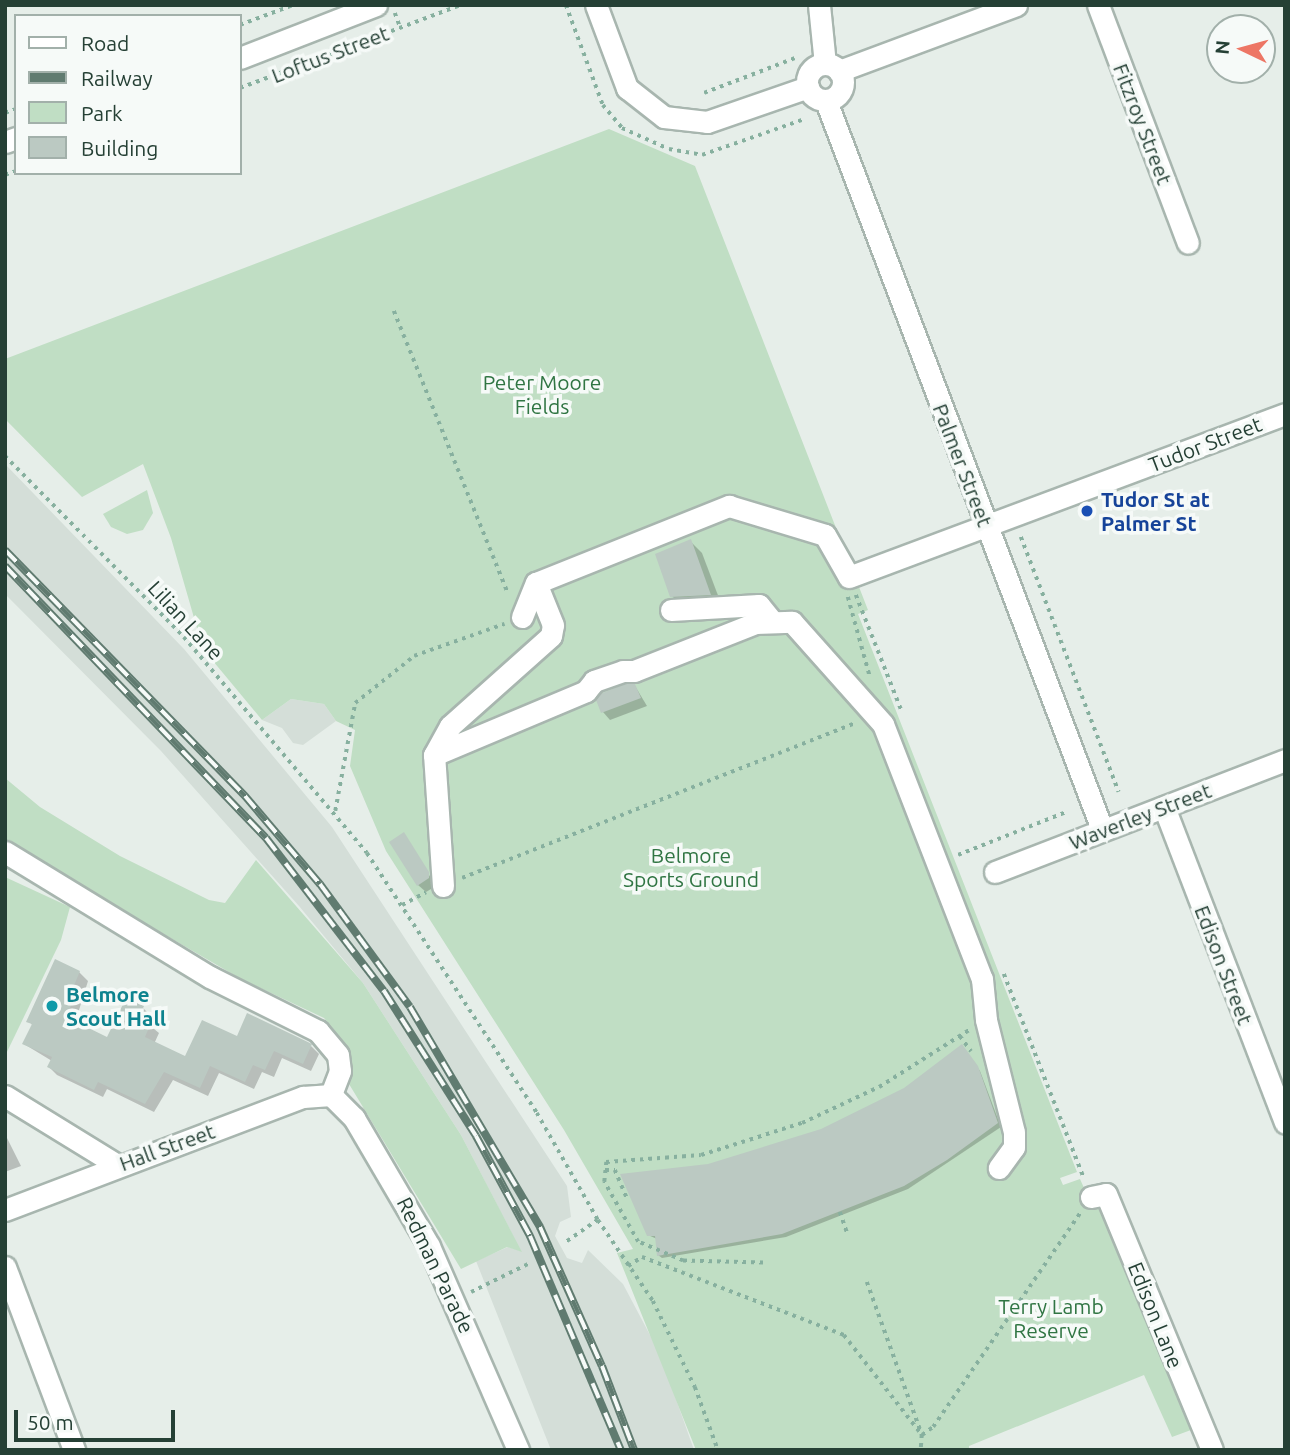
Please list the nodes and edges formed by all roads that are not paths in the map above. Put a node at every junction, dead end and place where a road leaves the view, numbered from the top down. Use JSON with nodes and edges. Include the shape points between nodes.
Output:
{"nodes":[{"id":1,"x":376,"y":5,"type":"edge"},
{"id":2,"x":596,"y":5,"type":"edge"},
{"id":3,"x":819,"y":5,"type":"edge"},
{"id":4,"x":1016,"y":5,"type":"edge"},
{"id":5,"x":1098,"y":5,"type":"edge"},
{"id":6,"x":242,"y":57,"type":"edge"},
{"id":7,"x":832,"y":68,"type":"junction"},
{"id":8,"x":808,"y":87,"type":"junction"},
{"id":9,"x":826,"y":101,"type":"junction"},
{"id":10,"x":1188,"y":243,"type":"dead end"},
{"id":11,"x":1285,"y":414,"type":"edge"},
{"id":12,"x":987,"y":527,"type":"junction"},
{"id":13,"x":536,"y":583,"type":"junction"},
{"id":14,"x":671,"y":610,"type":"dead end"},
{"id":15,"x":522,"y":617,"type":"road end"},
{"id":16,"x":771,"y":620,"type":"junction"},
{"id":17,"x":434,"y":755,"type":"junction"},
{"id":18,"x":1285,"y":760,"type":"edge"},
{"id":19,"x":1164,"y":807,"type":"junction"},
{"id":20,"x":1102,"y":829,"type":"junction"},
{"id":21,"x":5,"y":852,"type":"edge"},
{"id":22,"x":995,"y":872,"type":"dead end"},
{"id":23,"x":443,"y":886,"type":"road end"},
{"id":24,"x":331,"y":1095,"type":"junction"},
{"id":25,"x":5,"y":1096,"type":"edge"},
{"id":26,"x":1285,"y":1123,"type":"edge"},
{"id":27,"x":117,"y":1165,"type":"junction"},
{"id":28,"x":999,"y":1168,"type":"dead end"},
{"id":29,"x":1091,"y":1197,"type":"road end"},
{"id":30,"x":5,"y":1210,"type":"edge"},
{"id":31,"x":5,"y":1267,"type":"edge"},
{"id":32,"x":74,"y":1450,"type":"edge"},
{"id":33,"x":518,"y":1450,"type":"edge"},
{"id":34,"x":1212,"y":1450,"type":"edge"}],
"edges":[{"from":1,"to":6,"type":"street","name":"Loftus Street"},
{"from":2,"to":8,"type":"street","via":[[627,88],[646,107],[674,121],[707,122]]},
{"from":3,"to":7,"type":"street"},
{"from":4,"to":7,"type":"street"},
{"from":5,"to":10,"type":"street","name":"Fitzroy Street"},
{"from":7,"to":8,"type":"street","via":[[811,71]]},
{"from":7,"to":9,"type":"street","via":[[843,82],[840,92]]},
{"from":8,"to":9,"type":"street","via":[[817,99]]},
{"from":9,"to":12,"type":"street","name":"Palmer Street"},
{"from":11,"to":12,"type":"street","name":"Tudor Street"},
{"from":12,"to":13,"type":"street","name":"Tudor Street","via":[[849,577],[825,535],[729,506]]},
{"from":12,"to":20,"type":"street","name":"Palmer Street"},
{"from":13,"to":15,"type":"street"},
{"from":13,"to":17,"type":"street","via":[[553,625],[551,635],[450,726]]},
{"from":14,"to":16,"type":"street","via":[[759,606]]},
{"from":16,"to":17,"type":"street","via":[[594,681],[586,691]]},
{"from":16,"to":28,"type":"street","via":[[792,622],[876,715],[982,979],[986,1020],[1014,1132],[1014,1147]]},
{"from":17,"to":23,"type":"street"},
{"from":18,"to":19,"type":"street","name":"Waverley Street"},
{"from":19,"to":20,"type":"street","name":"Waverley Street"},
{"from":19,"to":26,"type":"street","name":"Edison Street"},
{"from":20,"to":22,"type":"street","name":"Waverley Street"},
{"from":21,"to":24,"type":"street","via":[[210,977],[318,1031],[338,1055],[340,1071]]},
{"from":24,"to":27,"type":"street","name":"Hall Street","via":[[303,1097]]},
{"from":24,"to":33,"type":"street","name":"Redman Parade","via":[[354,1118],[400,1192],[456,1298]]},
{"from":25,"to":27,"type":"street"},
{"from":27,"to":30,"type":"street","name":"Hall Street"},
{"from":29,"to":34,"type":"street","name":"Edison Lane","via":[[1106,1194]]},
{"from":31,"to":32,"type":"street"}]}
